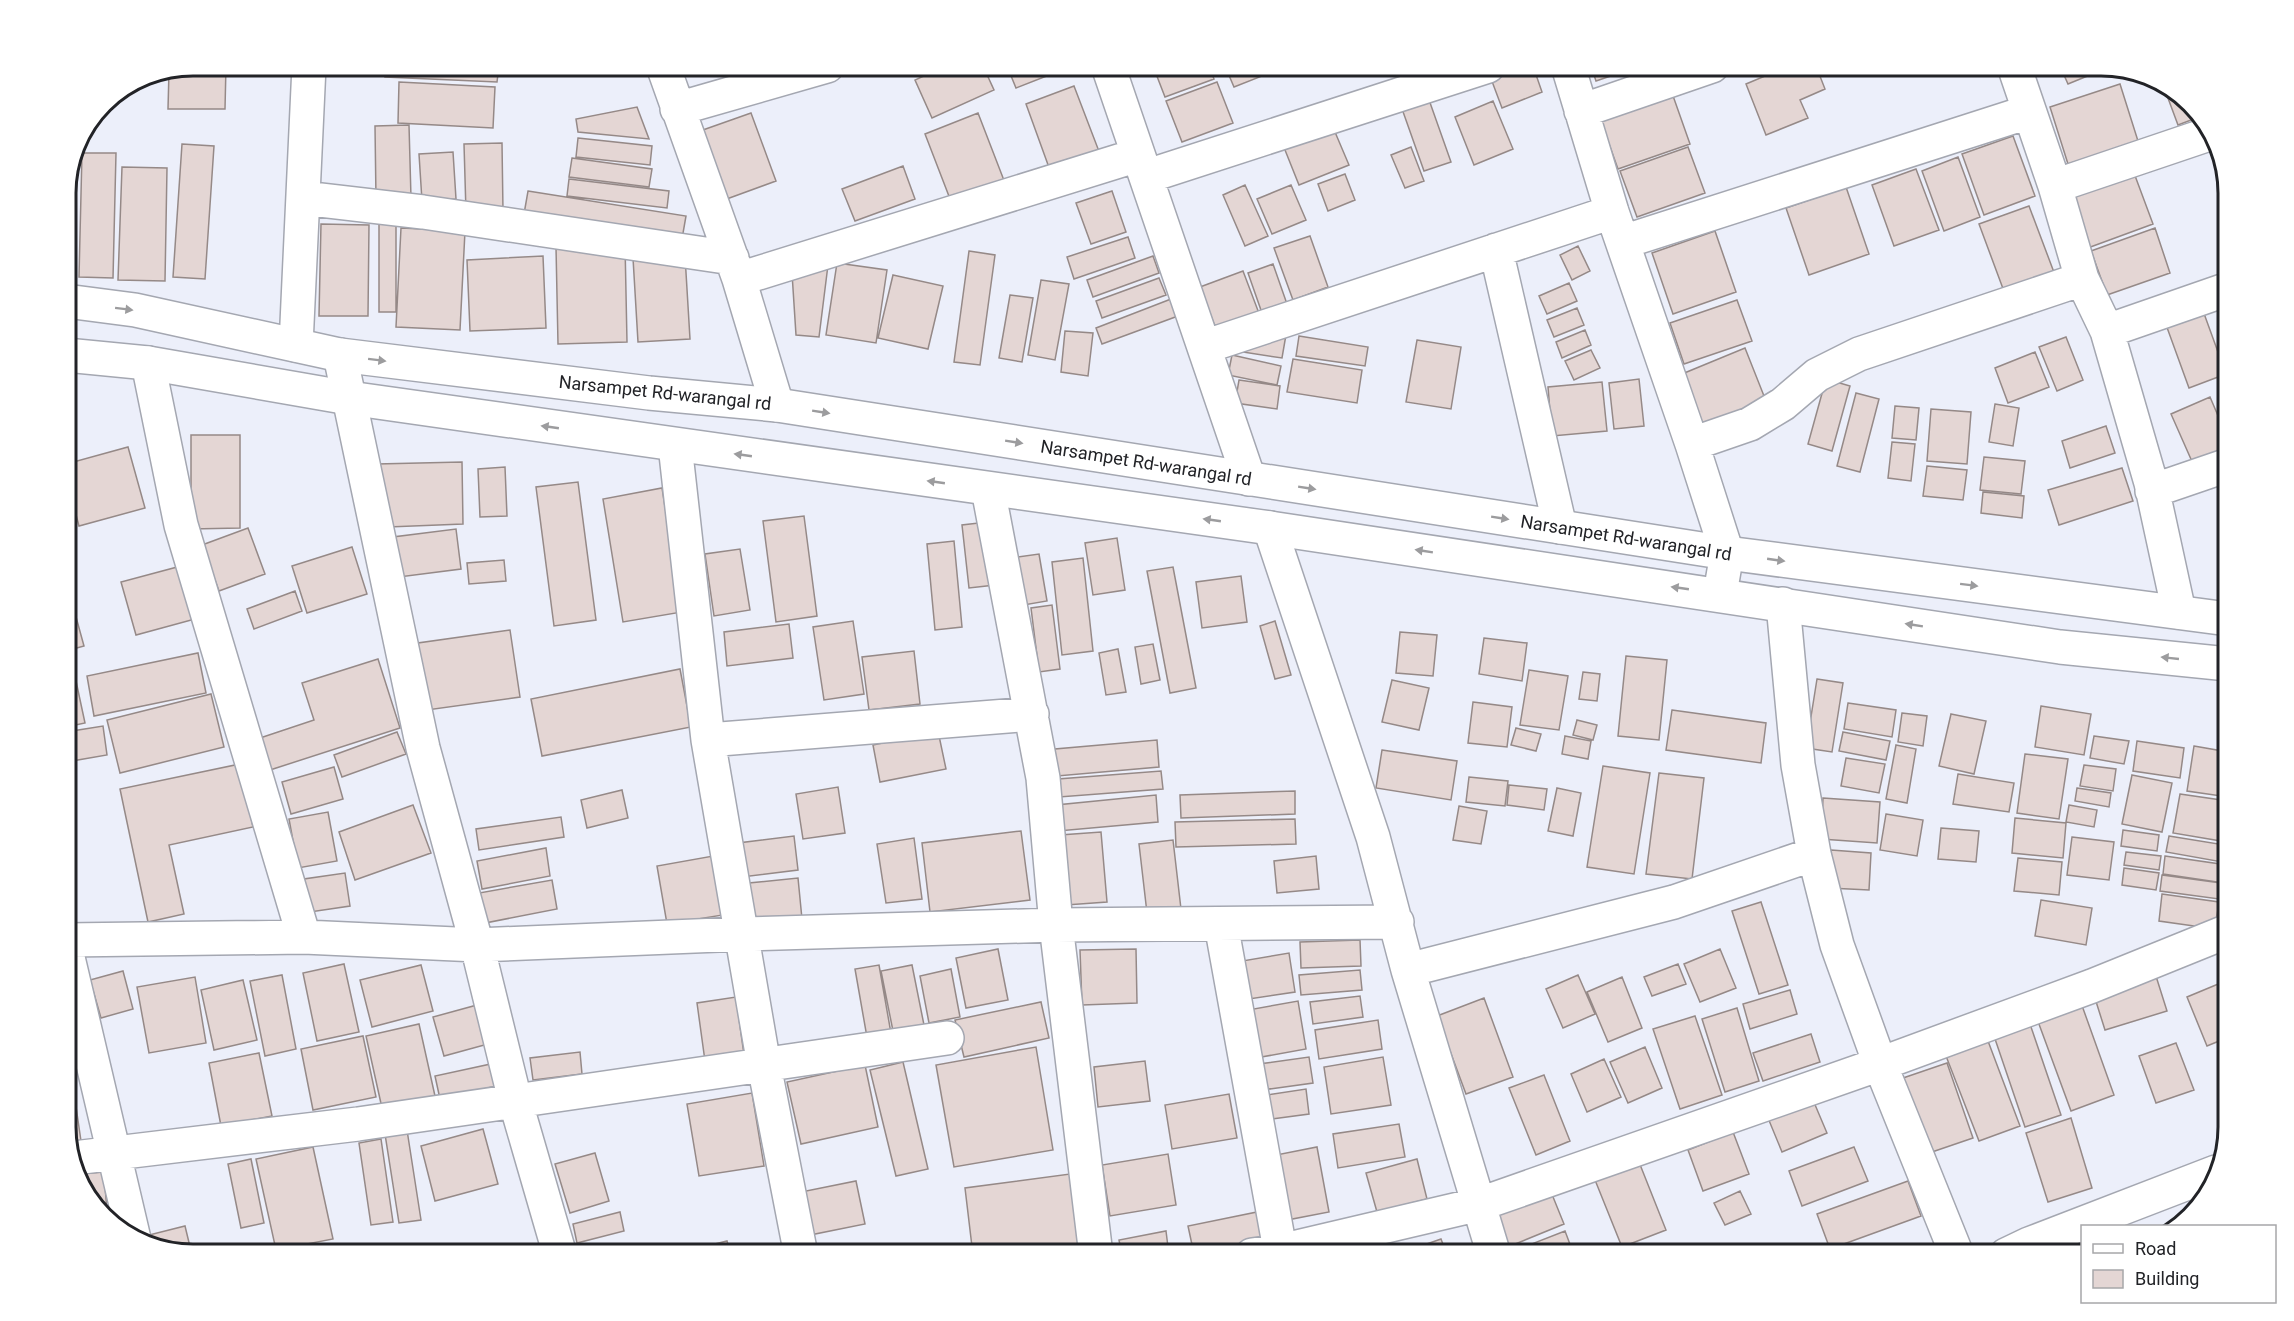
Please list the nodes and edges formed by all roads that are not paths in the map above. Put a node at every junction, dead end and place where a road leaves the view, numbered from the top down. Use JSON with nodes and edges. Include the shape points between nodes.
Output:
{"nodes":[{"id":1,"x":1452,"y":76,"type":"edge"},
{"id":2,"x":1571,"y":76,"type":"edge"},
{"id":3,"x":1682,"y":76,"type":"edge"},
{"id":4,"x":2017,"y":76,"type":"edge"},
{"id":5,"x":309,"y":77,"type":"edge"},
{"id":6,"x":667,"y":77,"type":"edge"},
{"id":7,"x":789,"y":77,"type":"edge"},
{"id":8,"x":1112,"y":77,"type":"edge"},
{"id":9,"x":677,"y":108,"type":"junction"},
{"id":10,"x":1581,"y":111,"type":"junction"},
{"id":11,"x":2028,"y":112,"type":"junction"},
{"id":12,"x":2203,"y":136,"type":"edge"},
{"id":13,"x":1143,"y":165,"type":"junction"},
{"id":14,"x":2055,"y":186,"type":"junction"},
{"id":15,"x":303,"y":198,"type":"junction"},
{"id":16,"x":1612,"y":212,"type":"junction"},
{"id":17,"x":1623,"y":242,"type":"junction"},
{"id":18,"x":1496,"y":250,"type":"junction"},
{"id":19,"x":736,"y":268,"type":"junction"},
{"id":20,"x":2082,"y":279,"type":"junction"},
{"id":21,"x":2217,"y":294,"type":"edge"},
{"id":22,"x":77,"y":302,"type":"edge"},
{"id":23,"x":2107,"y":331,"type":"junction"},
{"id":24,"x":296,"y":345,"type":"junction"},
{"id":25,"x":1204,"y":347,"type":"junction"},
{"id":26,"x":340,"y":355,"type":"junction"},
{"id":27,"x":77,"y":356,"type":"edge"},
{"id":28,"x":148,"y":363,"type":"junction"},
{"id":29,"x":349,"y":398,"type":"junction"},
{"id":30,"x":777,"y":405,"type":"junction"},
{"id":31,"x":1692,"y":444,"type":"junction"},
{"id":32,"x":675,"y":445,"type":"junction"},
{"id":33,"x":2217,"y":469,"type":"edge"},
{"id":34,"x":1249,"y":479,"type":"junction"},
{"id":35,"x":987,"y":489,"type":"junction"},
{"id":36,"x":2152,"y":491,"type":"junction"},
{"id":37,"x":1560,"y":527,"type":"junction"},
{"id":38,"x":1270,"y":528,"type":"junction"},
{"id":39,"x":1727,"y":553,"type":"junction"},
{"id":40,"x":1720,"y":594,"type":"junction"},
{"id":41,"x":1783,"y":604,"type":"junction"},
{"id":42,"x":2179,"y":612,"type":"junction"},
{"id":43,"x":2217,"y":617,"type":"edge"},
{"id":44,"x":2218,"y":663,"type":"edge"},
{"id":45,"x":1032,"y":714,"type":"junction"},
{"id":46,"x":708,"y":740,"type":"junction"},
{"id":47,"x":1814,"y":854,"type":"junction"},
{"id":48,"x":1397,"y":922,"type":"junction"},
{"id":49,"x":1221,"y":924,"type":"junction"},
{"id":50,"x":1056,"y":925,"type":"junction"},
{"id":51,"x":742,"y":934,"type":"junction"},
{"id":52,"x":2218,"y":935,"type":"edge"},
{"id":53,"x":304,"y":937,"type":"junction"},
{"id":54,"x":77,"y":940,"type":"edge"},
{"id":55,"x":477,"y":945,"type":"junction"},
{"id":56,"x":1408,"y":970,"type":"junction"},
{"id":57,"x":77,"y":995,"type":"edge"},
{"id":58,"x":948,"y":1038,"type":"dead end"},
{"id":59,"x":1880,"y":1064,"type":"junction"},
{"id":60,"x":764,"y":1065,"type":"junction"},
{"id":61,"x":515,"y":1100,"type":"junction"},
{"id":62,"x":115,"y":1154,"type":"junction"},
{"id":63,"x":81,"y":1157,"type":"edge"},
{"id":64,"x":2207,"y":1175,"type":"edge"},
{"id":65,"x":1480,"y":1204,"type":"junction"},
{"id":66,"x":131,"y":1226,"type":"edge"},
{"id":67,"x":557,"y":1244,"type":"edge"},
{"id":68,"x":799,"y":1244,"type":"edge"},
{"id":69,"x":1095,"y":1244,"type":"edge"},
{"id":70,"x":1269,"y":1244,"type":"edge"},
{"id":71,"x":1313,"y":1244,"type":"edge"},
{"id":72,"x":1491,"y":1244,"type":"edge"},
{"id":73,"x":1953,"y":1244,"type":"edge"},
{"id":74,"x":2029,"y":1244,"type":"edge"}],
"edges":[{"from":1,"to":13,"type":"street"},
{"from":2,"to":10,"type":"street"},
{"from":3,"to":10,"type":"street"},
{"from":4,"to":11,"type":"street"},
{"from":5,"to":15,"type":"street"},
{"from":6,"to":9,"type":"street"},
{"from":7,"to":9,"type":"street"},
{"from":8,"to":13,"type":"street"},
{"from":9,"to":19,"type":"street"},
{"from":10,"to":16,"type":"street"},
{"from":11,"to":14,"type":"street"},
{"from":11,"to":17,"type":"street"},
{"from":12,"to":14,"type":"street"},
{"from":13,"to":19,"type":"street"},
{"from":13,"to":25,"type":"street"},
{"from":14,"to":20,"type":"street"},
{"from":15,"to":19,"type":"street","via":[[423,212]]},
{"from":15,"to":24,"type":"street"},
{"from":16,"to":17,"type":"street"},
{"from":16,"to":18,"type":"street"},
{"from":17,"to":31,"type":"street"},
{"from":18,"to":25,"type":"street"},
{"from":18,"to":37,"type":"street"},
{"from":19,"to":30,"type":"street"},
{"from":20,"to":23,"type":"street"},
{"from":20,"to":31,"type":"street","via":[[1859,354],[1817,375],[1750,424]]},
{"from":21,"to":23,"type":"street"},
{"from":22,"to":24,"type":"street","name":"Narsampet Rd-warangal rd","one_way":true,"via":[[135,310]]},
{"from":23,"to":36,"type":"street"},
{"from":24,"to":26,"type":"street","name":"Narsampet Rd-warangal rd"},
{"from":25,"to":34,"type":"street"},
{"from":26,"to":29,"type":"street"},
{"from":26,"to":30,"type":"street","name":"Narsampet Rd-warangal rd","one_way":true},
{"from":27,"to":28,"type":"street"},
{"from":28,"to":29,"type":"street"},
{"from":28,"to":53,"type":"street","via":[[181,525]]},
{"from":32,"to":29,"type":"street","one_way":true},
{"from":29,"to":55,"type":"street","via":[[423,748]]},
{"from":30,"to":34,"type":"street","name":"Narsampet Rd-warangal rd","one_way":true},
{"from":31,"to":39,"type":"street"},
{"from":35,"to":32,"type":"street","one_way":true},
{"from":32,"to":46,"type":"street"},
{"from":33,"to":36,"type":"street"},
{"from":34,"to":37,"type":"street","name":"Narsampet Rd-warangal rd","one_way":true},
{"from":38,"to":35,"type":"street","one_way":true},
{"from":35,"to":45,"type":"street"},
{"from":36,"to":42,"type":"street"},
{"from":37,"to":39,"type":"street","name":"Narsampet Rd-warangal rd"},
{"from":40,"to":38,"type":"street","one_way":true},
{"from":38,"to":48,"type":"street","via":[[1373,837]]},
{"from":39,"to":40,"type":"street"},
{"from":39,"to":42,"type":"street","name":"Narsampet Rd-warangal rd","one_way":true},
{"from":40,"to":41,"type":"street"},
{"from":44,"to":41,"type":"street","one_way":true,"via":[[2060,646]]},
{"from":41,"to":47,"type":"street","via":[[1798,765]]},
{"from":42,"to":43,"type":"street","name":"Narsampet Rd-warangal rd"},
{"from":45,"to":46,"type":"street"},
{"from":45,"to":50,"type":"street","via":[[1044,778]]},
{"from":46,"to":51,"type":"street"},
{"from":47,"to":56,"type":"street","via":[[1674,902]]},
{"from":47,"to":59,"type":"street","via":[[1837,945]]},
{"from":48,"to":49,"type":"street"},
{"from":48,"to":56,"type":"street"},
{"from":49,"to":50,"type":"street"},
{"from":49,"to":70,"type":"street"},
{"from":50,"to":51,"type":"street"},
{"from":50,"to":69,"type":"street"},
{"from":51,"to":55,"type":"street"},
{"from":51,"to":60,"type":"street"},
{"from":52,"to":59,"type":"street"},
{"from":53,"to":54,"type":"street"},
{"from":53,"to":55,"type":"street"},
{"from":55,"to":61,"type":"street"},
{"from":56,"to":65,"type":"street"},
{"from":57,"to":62,"type":"street"},
{"from":58,"to":60,"type":"street"},
{"from":59,"to":65,"type":"street"},
{"from":59,"to":73,"type":"street"},
{"from":60,"to":61,"type":"street"},
{"from":60,"to":68,"type":"street"},
{"from":61,"to":62,"type":"street"},
{"from":61,"to":67,"type":"street"},
{"from":62,"to":63,"type":"street"},
{"from":62,"to":66,"type":"street"},
{"from":64,"to":74,"type":"street"},
{"from":65,"to":71,"type":"street"},
{"from":65,"to":72,"type":"street"}]}
